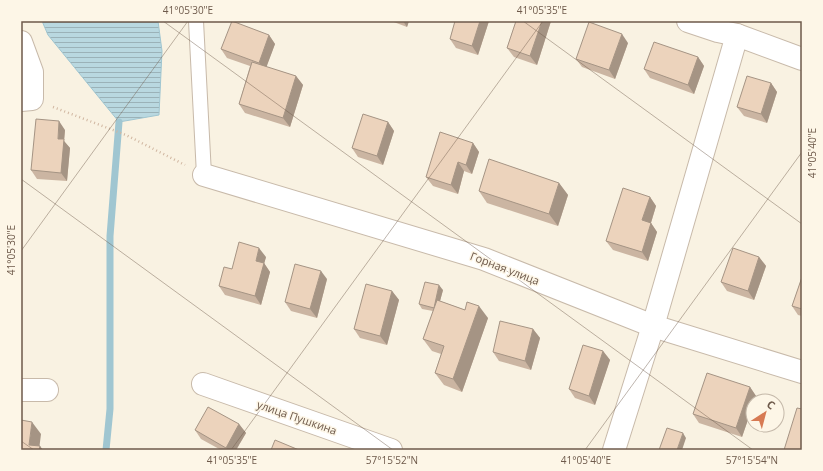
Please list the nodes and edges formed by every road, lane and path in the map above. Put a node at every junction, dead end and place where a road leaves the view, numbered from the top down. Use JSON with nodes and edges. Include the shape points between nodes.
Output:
{"nodes":[{"id":1,"x":196,"y":21,"type":"edge"},
{"id":2,"x":688,"y":21,"type":"edge"},
{"id":3,"x":725,"y":29,"type":"edge"},
{"id":4,"x":21,"y":42,"type":"edge"},
{"id":5,"x":802,"y":58,"type":"edge"},
{"id":6,"x":26,"y":99,"type":"edge"},
{"id":7,"x":204,"y":175,"type":"junction"},
{"id":8,"x":653,"y":326,"type":"junction"},
{"id":9,"x":802,"y":372,"type":"edge"},
{"id":10,"x":203,"y":384,"type":"dead end"},
{"id":11,"x":21,"y":390,"type":"edge"},
{"id":12,"x":47,"y":390,"type":"dead end"},
{"id":13,"x":392,"y":450,"type":"edge"},
{"id":14,"x":614,"y":450,"type":"edge"}],
"edges":[{"from":1,"to":7,"type":"lane"},
{"from":2,"to":3,"type":"street"},
{"from":3,"to":5,"type":"street"},
{"from":3,"to":8,"type":"street"},
{"from":4,"to":6,"type":"street","via":[[32,72]]},
{"from":6,"to":7,"type":"path","via":[[126,135]]},
{"from":7,"to":8,"type":"street","name":"Горная улица","via":[[484,259]]},
{"from":8,"to":9,"type":"street","name":"Горная улица"},
{"from":8,"to":14,"type":"street"},
{"from":10,"to":13,"type":"street","name":"улица Пушкина"},
{"from":11,"to":12,"type":"street"}]}
